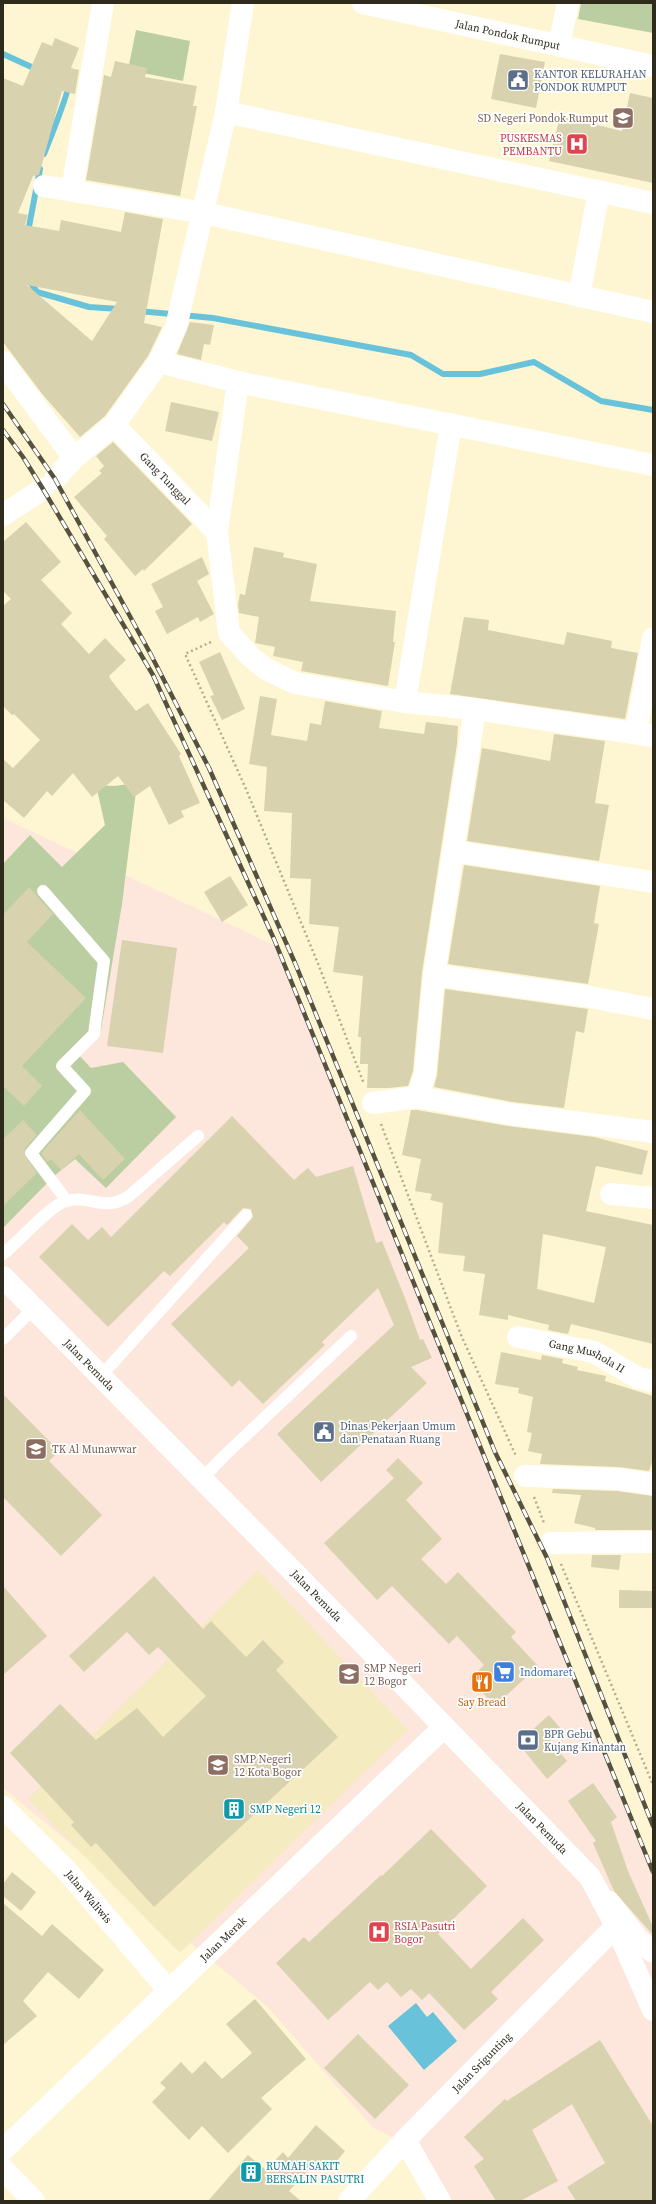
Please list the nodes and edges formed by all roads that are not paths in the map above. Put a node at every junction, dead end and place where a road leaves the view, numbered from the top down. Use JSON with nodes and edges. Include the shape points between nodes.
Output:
{"nodes":[{"id":1,"x":103,"y":3,"type":"edge"},
{"id":2,"x":244,"y":3,"type":"edge"},
{"id":3,"x":363,"y":3,"type":"edge"},
{"id":4,"x":568,"y":3,"type":"edge"},
{"id":5,"x":559,"y":45,"type":"junction"},
{"id":6,"x":653,"y":66,"type":"edge"},
{"id":7,"x":226,"y":112,"type":"junction"},
{"id":8,"x":44,"y":186,"type":"dead end"},
{"id":9,"x":72,"y":191,"type":"junction"},
{"id":10,"x":599,"y":191,"type":"junction"},
{"id":11,"x":653,"y":202,"type":"edge"},
{"id":12,"x":204,"y":213,"type":"junction"},
{"id":13,"x":578,"y":296,"type":"junction"},
{"id":14,"x":653,"y":312,"type":"edge"},
{"id":15,"x":3,"y":362,"type":"edge"},
{"id":16,"x":159,"y":362,"type":"junction"},
{"id":17,"x":238,"y":382,"type":"junction"},
{"id":18,"x":451,"y":424,"type":"junction"},
{"id":19,"x":114,"y":425,"type":"junction"},
{"id":20,"x":74,"y":458,"type":"junction"},
{"id":21,"x":653,"y":465,"type":"edge"},
{"id":22,"x":4,"y":512,"type":"edge"},
{"id":23,"x":217,"y":532,"type":"junction"},
{"id":24,"x":653,"y":638,"type":"edge"},
{"id":25,"x":404,"y":702,"type":"junction"},
{"id":26,"x":475,"y":709,"type":"junction"},
{"id":27,"x":644,"y":735,"type":"edge"},
{"id":28,"x":453,"y":851,"type":"junction"},
{"id":29,"x":653,"y":882,"type":"edge"},
{"id":30,"x":44,"y":891,"type":"dead end"},
{"id":31,"x":434,"y":975,"type":"junction"},
{"id":32,"x":653,"y":1009,"type":"edge"},
{"id":33,"x":416,"y":1097,"type":"junction"},
{"id":34,"x":373,"y":1103,"type":"road end"},
{"id":35,"x":653,"y":1132,"type":"edge"},
{"id":36,"x":198,"y":1136,"type":"dead end"},
{"id":37,"x":611,"y":1194,"type":"dead end"},
{"id":38,"x":653,"y":1198,"type":"edge"},
{"id":39,"x":67,"y":1201,"type":"junction"},
{"id":40,"x":246,"y":1215,"type":"dead end"},
{"id":41,"x":3,"y":1254,"type":"edge"},
{"id":42,"x":3,"y":1277,"type":"edge"},
{"id":43,"x":34,"y":1308,"type":"junction"},
{"id":44,"x":351,"y":1336,"type":"dead end"},
{"id":45,"x":518,"y":1337,"type":"dead end"},
{"id":46,"x":3,"y":1339,"type":"edge"},
{"id":47,"x":101,"y":1376,"type":"junction"},
{"id":48,"x":653,"y":1381,"type":"edge"},
{"id":49,"x":525,"y":1476,"type":"road end"},
{"id":50,"x":202,"y":1480,"type":"junction"},
{"id":51,"x":653,"y":1484,"type":"edge"},
{"id":52,"x":653,"y":1542,"type":"edge"},
{"id":53,"x":551,"y":1543,"type":"road end"},
{"id":54,"x":443,"y":1728,"type":"junction"},
{"id":55,"x":3,"y":1807,"type":"edge"},
{"id":56,"x":590,"y":1877,"type":"junction"},
{"id":57,"x":616,"y":1926,"type":"junction"},
{"id":58,"x":653,"y":1952,"type":"edge"},
{"id":59,"x":170,"y":1991,"type":"junction"},
{"id":60,"x":653,"y":2010,"type":"edge"},
{"id":61,"x":405,"y":2140,"type":"junction"},
{"id":62,"x":3,"y":2150,"type":"edge"},
{"id":63,"x":3,"y":2170,"type":"edge"},
{"id":64,"x":34,"y":2201,"type":"edge"},
{"id":65,"x":349,"y":2201,"type":"edge"},
{"id":66,"x":440,"y":2201,"type":"edge"}],
"edges":[{"from":1,"to":9,"type":"street"},
{"from":2,"to":7,"type":"street"},
{"from":3,"to":5,"type":"street","name":"Jalan Pondok Rumput"},
{"from":4,"to":5,"type":"street"},
{"from":5,"to":6,"type":"street","name":"Jalan Pondok Rumput"},
{"from":7,"to":10,"type":"street"},
{"from":7,"to":12,"type":"street"},
{"from":8,"to":9,"type":"street"},
{"from":9,"to":12,"type":"street"},
{"from":10,"to":11,"type":"street"},
{"from":10,"to":13,"type":"street"},
{"from":12,"to":13,"type":"street"},
{"from":12,"to":16,"type":"street","via":[[176,327]]},
{"from":13,"to":14,"type":"street"},
{"from":15,"to":20,"type":"street"},
{"from":16,"to":17,"type":"street"},
{"from":16,"to":19,"type":"street"},
{"from":17,"to":18,"type":"street"},
{"from":17,"to":23,"type":"street"},
{"from":18,"to":21,"type":"street"},
{"from":18,"to":25,"type":"street"},
{"from":19,"to":20,"type":"street"},
{"from":19,"to":23,"type":"street","name":"Gang Tunggal"},
{"from":20,"to":22,"type":"street","via":[[49,484]]},
{"from":23,"to":25,"type":"street","via":[[229,633],[251,657],[266,669],[295,683]]},
{"from":24,"to":27,"type":"street"},
{"from":25,"to":26,"type":"street"},
{"from":26,"to":27,"type":"street"},
{"from":26,"to":28,"type":"street"},
{"from":28,"to":29,"type":"street"},
{"from":28,"to":31,"type":"street"},
{"from":30,"to":39,"type":"lane","via":[[104,962],[94,1034],[62,1066],[85,1091],[31,1152]]},
{"from":31,"to":32,"type":"street","via":[[584,996]]},
{"from":31,"to":33,"type":"street","via":[[425,1074]]},
{"from":33,"to":34,"type":"street"},
{"from":33,"to":35,"type":"street","via":[[510,1114]]},
{"from":36,"to":39,"type":"lane","via":[[119,1203]]},
{"from":37,"to":38,"type":"street"},
{"from":39,"to":41,"type":"lane","via":[[53,1208],[19,1242]]},
{"from":40,"to":47,"type":"lane"},
{"from":42,"to":43,"type":"street","name":"Jalan Pemuda"},
{"from":43,"to":46,"type":"lane"},
{"from":43,"to":47,"type":"street","name":"Jalan Pemuda"},
{"from":44,"to":50,"type":"lane","via":[[222,1457]]},
{"from":45,"to":48,"type":"street","name":"Gang Mushola II","via":[[594,1352],[638,1378]]},
{"from":47,"to":50,"type":"street","name":"Jalan Pemuda"},
{"from":49,"to":51,"type":"street"},
{"from":50,"to":54,"type":"street","name":"Jalan Pemuda"},
{"from":52,"to":53,"type":"street"},
{"from":54,"to":56,"type":"street","name":"Jalan Pemuda"},
{"from":54,"to":59,"type":"street","name":"Jalan Merak"},
{"from":55,"to":59,"type":"street","name":"Jalan Waliwis","via":[[67,1871]]},
{"from":56,"to":57,"type":"street","name":"Jalan Pemuda"},
{"from":56,"to":58,"type":"street","via":[[638,1939]]},
{"from":57,"to":60,"type":"street","name":"Jalan Pemuda"},
{"from":57,"to":61,"type":"street","name":"Jalan Srigunting"},
{"from":59,"to":62,"type":"street","name":"Jalan Merak"},
{"from":61,"to":65,"type":"street","name":"Jalan Srigunting"},
{"from":61,"to":66,"type":"street"},
{"from":63,"to":64,"type":"street"}]}
